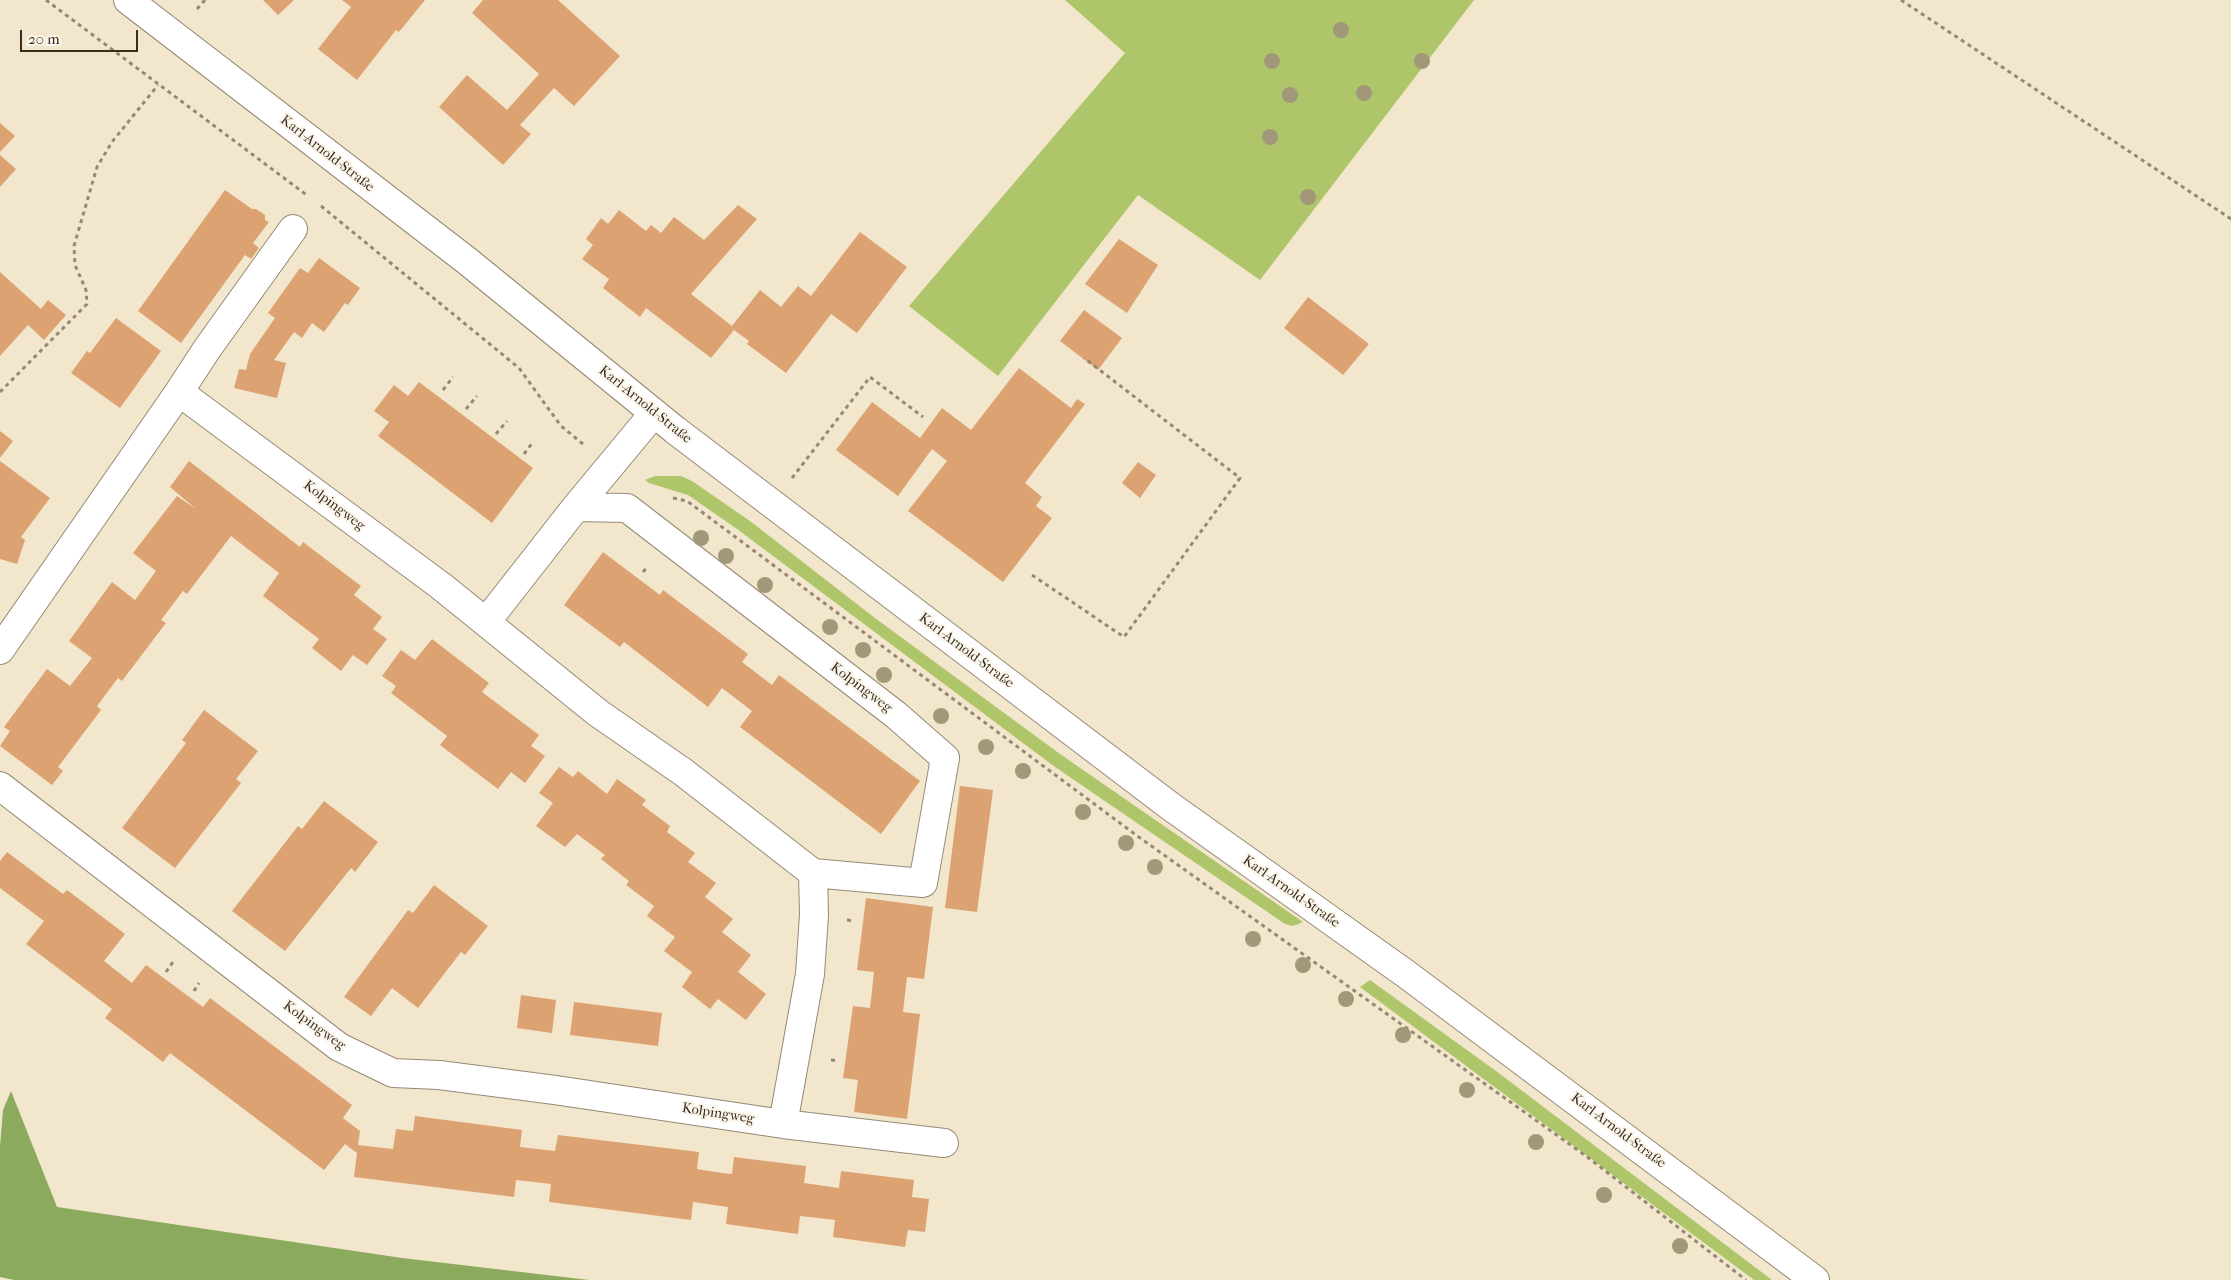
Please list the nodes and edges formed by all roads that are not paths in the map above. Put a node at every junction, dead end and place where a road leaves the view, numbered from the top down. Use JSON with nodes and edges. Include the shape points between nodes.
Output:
{"nodes":[{"id":1,"x":131,"y":1,"type":"edge"},
{"id":2,"x":293,"y":229,"type":"dead end"},
{"id":3,"x":180,"y":392,"type":"junction"},
{"id":4,"x":654,"y":413,"type":"junction"},
{"id":5,"x":576,"y":507,"type":"junction"},
{"id":6,"x":486,"y":622,"type":"junction"},
{"id":7,"x":0,"y":650,"type":"edge"},
{"id":8,"x":0,"y":786,"type":"edge"},
{"id":9,"x":813,"y":873,"type":"junction"},
{"id":10,"x":783,"y":1124,"type":"junction"},
{"id":11,"x":944,"y":1142,"type":"dead end"},
{"id":12,"x":1815,"y":1280,"type":"edge"}],
"edges":[{"from":1,"to":4,"type":"street","name":"Karl-Arnold-Straße","via":[[466,260]]},
{"from":2,"to":3,"type":"street"},
{"from":3,"to":6,"type":"street","name":"Kolpingweg"},
{"from":3,"to":7,"type":"street"},
{"from":4,"to":5,"type":"street"},
{"from":4,"to":12,"type":"street","name":"Karl-Arnold-Straße","via":[[1170,806],[1406,974]]},
{"from":5,"to":6,"type":"street"},
{"from":5,"to":9,"type":"street","name":"Kolpingweg","via":[[627,508],[896,715],[945,758],[923,883]]},
{"from":6,"to":9,"type":"street","name":"Kolpingweg","via":[[598,712],[683,772]]},
{"from":8,"to":10,"type":"street","name":"Kolpingweg","via":[[339,1047],[393,1072],[556,1090]]},
{"from":9,"to":10,"type":"street","via":[[810,974]]},
{"from":10,"to":11,"type":"street","name":"Kolpingweg"}]}
